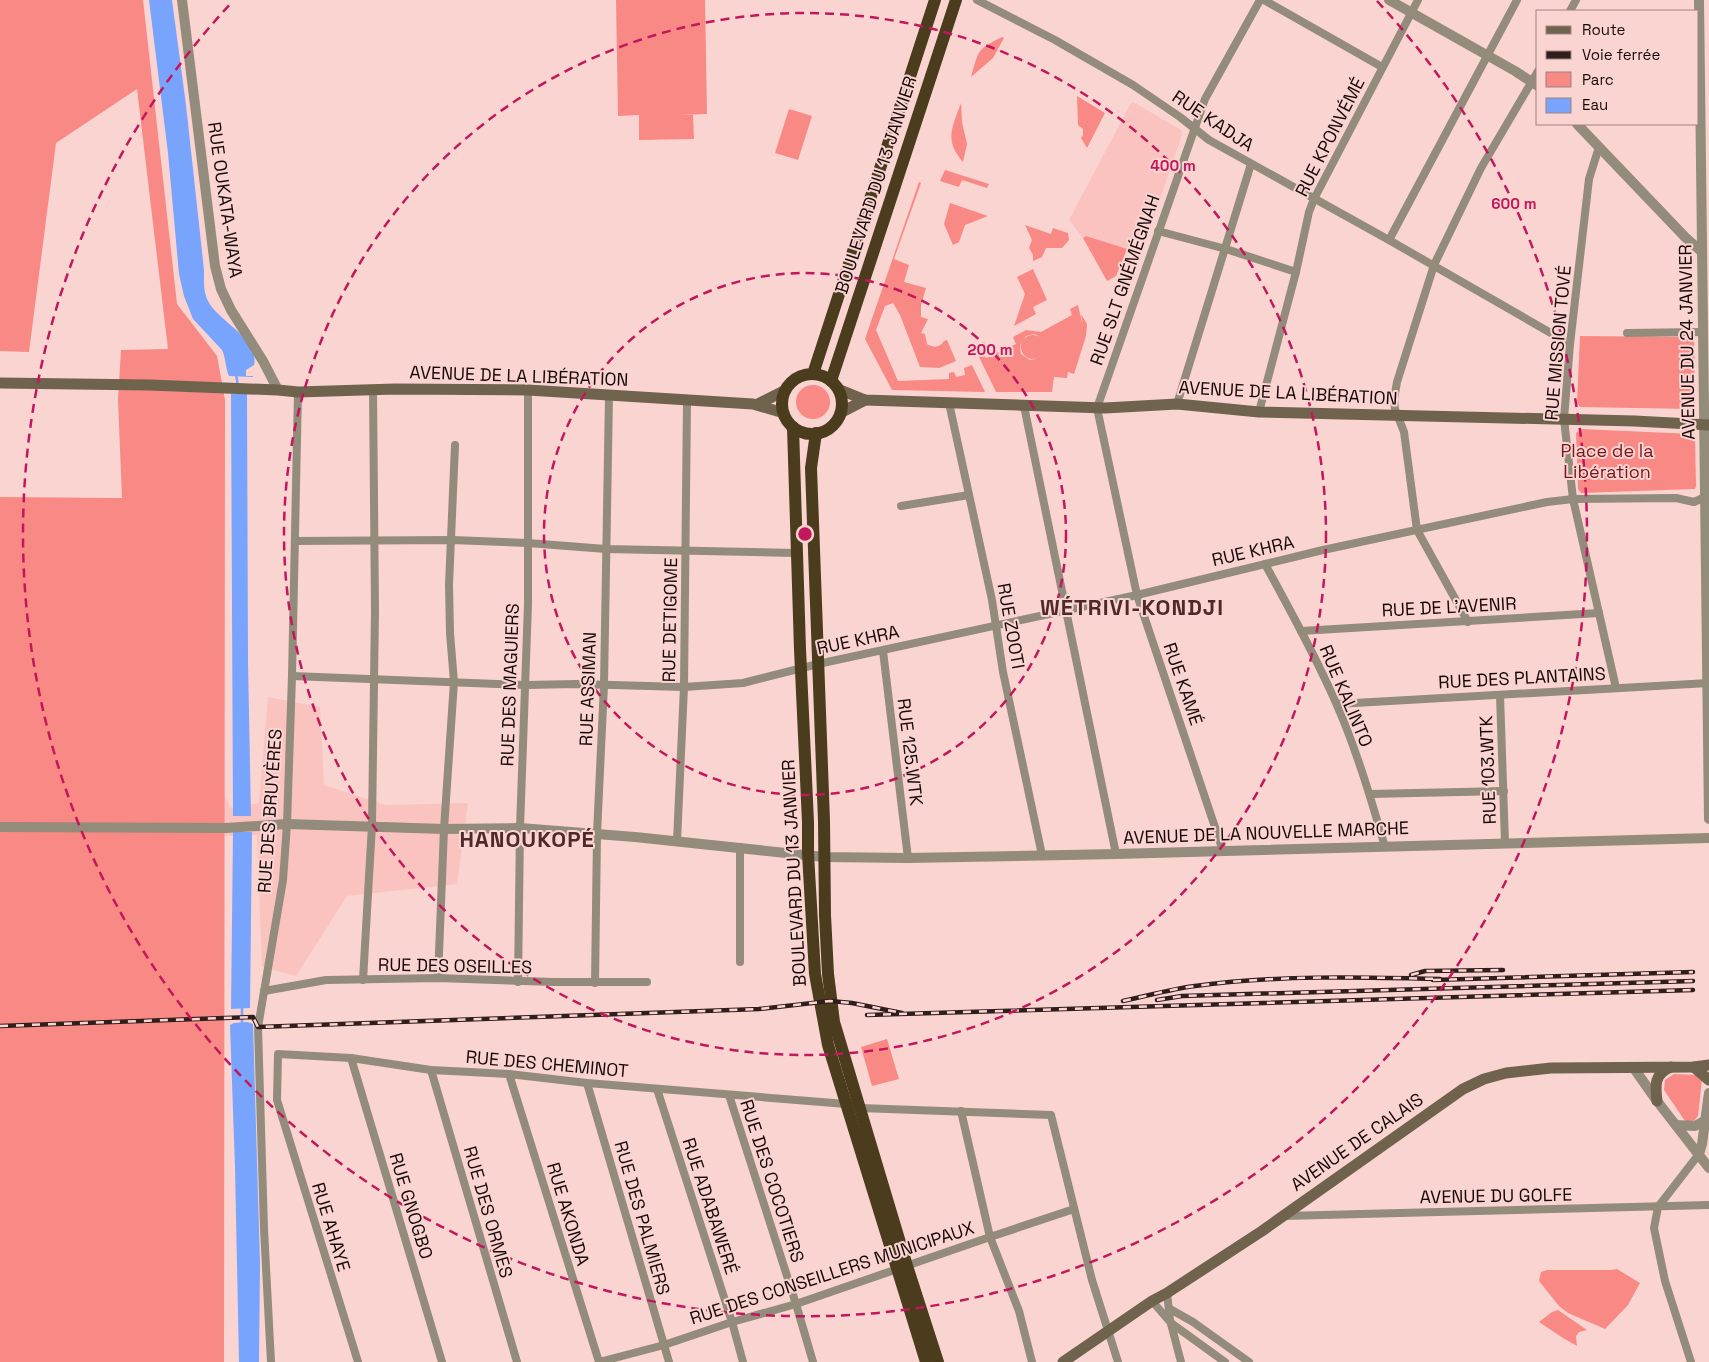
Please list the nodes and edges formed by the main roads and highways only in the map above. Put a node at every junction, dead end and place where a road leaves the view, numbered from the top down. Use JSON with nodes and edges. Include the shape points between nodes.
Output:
{"nodes":[{"id":1,"x":936,"y":0,"type":"edge"},
{"id":2,"x":956,"y":0,"type":"edge"},
{"id":3,"x":866,"y":212,"type":"junction"},
{"id":4,"x":884,"y":217,"type":"junction"},
{"id":5,"x":813,"y":374,"type":"junction"},
{"id":6,"x":0,"y":383,"type":"edge"},
{"id":7,"x":834,"y":385,"type":"junction"},
{"id":8,"x":786,"y":390,"type":"junction"},
{"id":9,"x":865,"y":400,"type":"junction"},
{"id":10,"x":758,"y":404,"type":"junction"},
{"id":11,"x":784,"y":413,"type":"junction"},
{"id":12,"x":840,"y":413,"type":"junction"},
{"id":13,"x":1707,"y":425,"type":"edge"},
{"id":14,"x":793,"y":427,"type":"junction"},
{"id":15,"x":816,"y":433,"type":"junction"},
{"id":16,"x":810,"y":666,"type":"junction"},
{"id":17,"x":1709,"y":1065,"type":"edge"},
{"id":18,"x":1671,"y":1067,"type":"junction"},
{"id":19,"x":1694,"y":1067,"type":"junction"},
{"id":20,"x":1709,"y":1080,"type":"edge"},
{"id":21,"x":1657,"y":1101,"type":"road end"},
{"id":22,"x":903,"y":1268,"type":"junction"},
{"id":23,"x":926,"y":1362,"type":"edge"},
{"id":24,"x":938,"y":1362,"type":"edge"},
{"id":25,"x":1063,"y":1362,"type":"edge"}],
"edges":[{"from":1,"to":3,"type":"highway","name":"BOULEVARD DU 13 JANVIER"},
{"from":2,"to":4,"type":"highway","name":"BOULEVARD DU 13 JANVIER"},
{"from":3,"to":4,"type":"highway"},
{"from":3,"to":5,"type":"highway","name":"BOULEVARD DU 13 JANVIER"},
{"from":4,"to":7,"type":"highway","name":"BOULEVARD DU 13 JANVIER"},
{"from":5,"to":7,"type":"highway","via":[[823,376]]},
{"from":5,"to":8,"type":"highway","via":[[797,378]]},
{"from":6,"to":10,"type":"main road","name":"AVENUE DE LA LIBÉRATION","via":[[150,385],[298,392],[528,390]]},
{"from":7,"to":9,"type":"main road"},
{"from":7,"to":12,"type":"highway","via":[[842,405]]},
{"from":8,"to":10,"type":"main road"},
{"from":8,"to":11,"type":"highway","via":[[782,406]]},
{"from":9,"to":12,"type":"main road"},
{"from":9,"to":13,"type":"main road","name":"AVENUE DE LA LIBÉRATION","via":[[1097,408],[1177,404],[1260,412]]},
{"from":10,"to":11,"type":"main road"},
{"from":11,"to":14,"type":"highway"},
{"from":12,"to":15,"type":"highway","via":[[833,425]]},
{"from":14,"to":15,"type":"highway"},
{"from":14,"to":16,"type":"highway","name":"BOULEVARD DU 13 JANVIER","via":[[796,553]]},
{"from":15,"to":16,"type":"highway","name":"BOULEVARD DU 13 JANVIER","via":[[811,468]]},
{"from":16,"to":22,"type":"highway","name":"BOULEVARD DU 13 JANVIER","via":[[824,857],[830,1001]]},
{"from":16,"to":22,"type":"highway","name":"BOULEVARD DU 13 JANVIER","via":[[808,854],[815,974],[828,1045]]},
{"from":17,"to":19,"type":"main road","name":"AVENUE DE CALAIS"},
{"from":18,"to":19,"type":"main road","name":"AVENUE DE CALAIS"},
{"from":18,"to":21,"type":"main road","via":[[1663,1070],[1658,1078]]},
{"from":18,"to":25,"type":"main road","name":"AVENUE DE CALAIS","via":[[1551,1068],[1506,1073],[1463,1089],[1284,1216]]},
{"from":19,"to":20,"type":"main road"},
{"from":22,"to":23,"type":"highway","name":"BOULEVARD DU 13 JANVIER"},
{"from":22,"to":24,"type":"highway","name":"BOULEVARD DU 13 JANVIER"}]}
